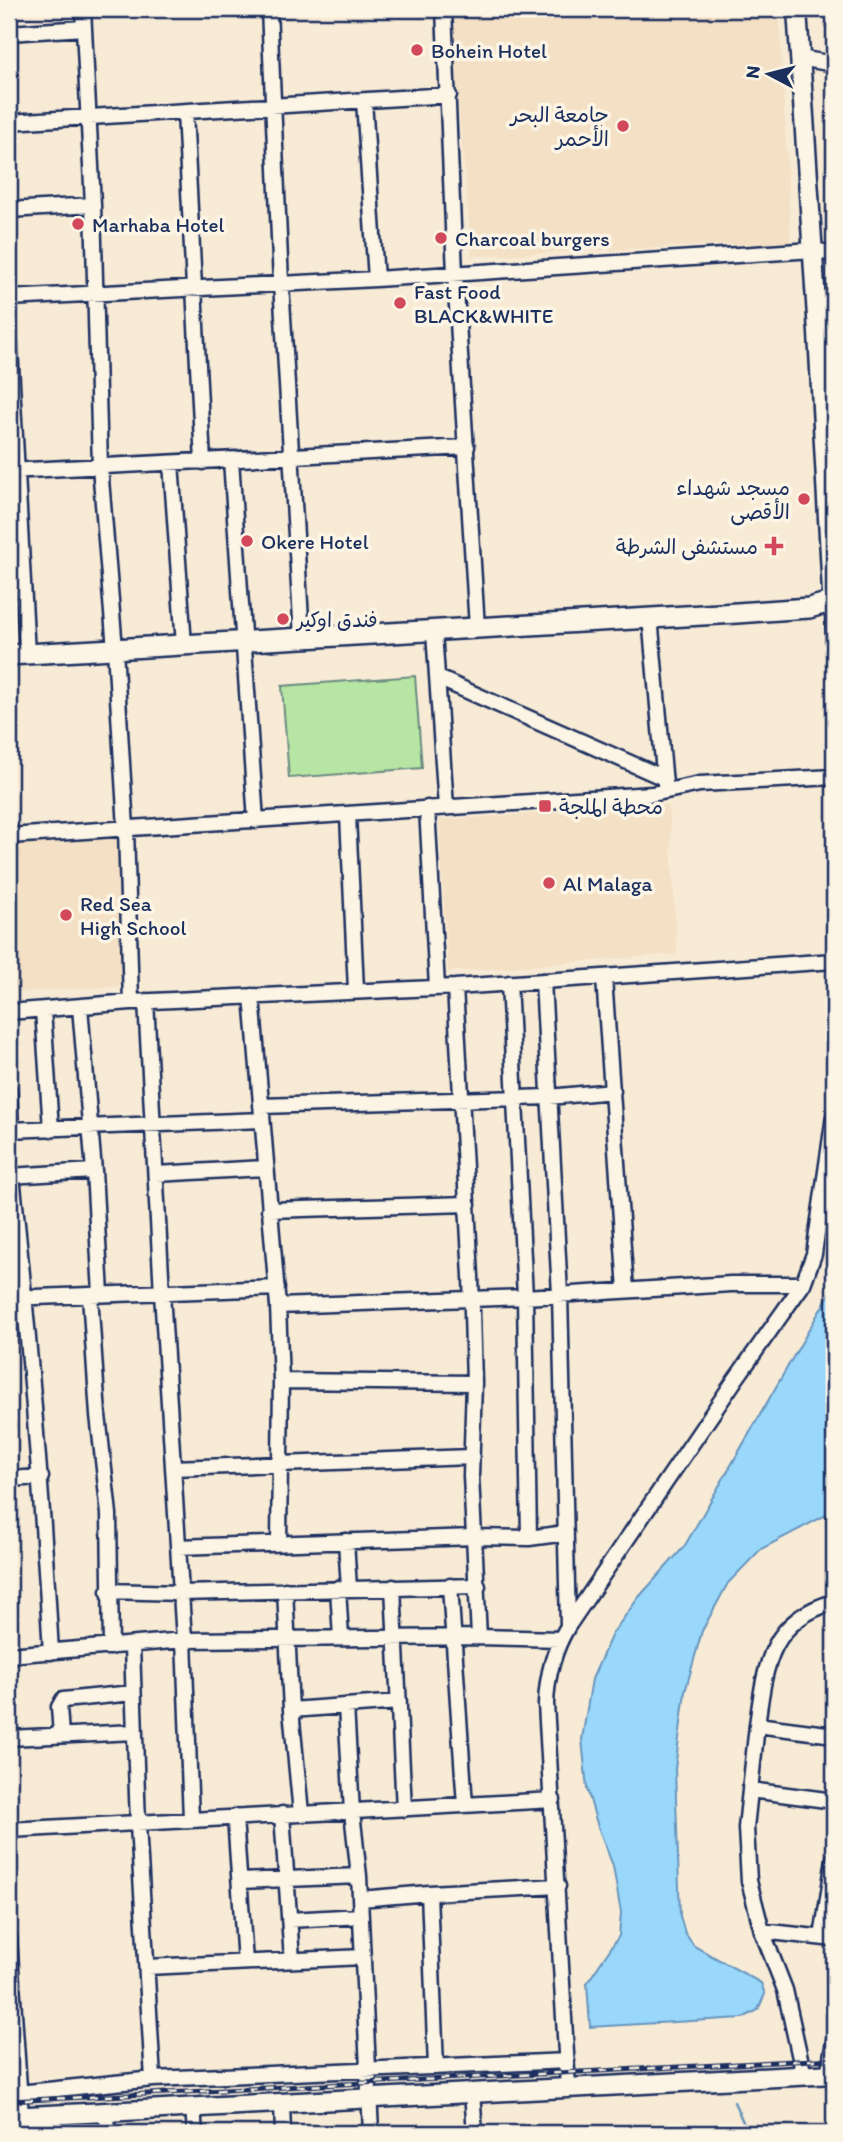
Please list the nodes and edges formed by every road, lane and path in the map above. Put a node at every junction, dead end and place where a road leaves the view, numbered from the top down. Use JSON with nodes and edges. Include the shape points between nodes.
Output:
{"nodes":[{"id":1,"x":83,"y":9,"type":"edge"},
{"id":2,"x":269,"y":9,"type":"edge"},
{"id":3,"x":444,"y":9,"type":"edge"},
{"id":4,"x":797,"y":9,"type":"edge"},
{"id":5,"x":84,"y":29,"type":"junction"},
{"id":6,"x":9,"y":33,"type":"edge"},
{"id":7,"x":799,"y":58,"type":"junction"},
{"id":8,"x":834,"y":64,"type":"edge"},
{"id":9,"x":449,"y":95,"type":"junction"},
{"id":10,"x":363,"y":101,"type":"junction"},
{"id":11,"x":275,"y":108,"type":"junction"},
{"id":12,"x":185,"y":113,"type":"junction"},
{"id":13,"x":89,"y":118,"type":"junction"},
{"id":14,"x":9,"y":122,"type":"edge"},
{"id":15,"x":93,"y":205,"type":"junction"},
{"id":16,"x":9,"y":209,"type":"edge"},
{"id":17,"x":813,"y":250,"type":"junction"},
{"id":18,"x":834,"y":254,"type":"edge"},
{"id":19,"x":455,"y":274,"type":"junction"},
{"id":20,"x":376,"y":279,"type":"junction"},
{"id":21,"x":281,"y":283,"type":"junction"},
{"id":22,"x":194,"y":288,"type":"junction"},
{"id":23,"x":95,"y":295,"type":"junction"},
{"id":24,"x":9,"y":299,"type":"edge"},
{"id":25,"x":9,"y":329,"type":"edge"},
{"id":26,"x":828,"y":420,"type":"edge"},
{"id":27,"x":467,"y":447,"type":"junction"},
{"id":28,"x":292,"y":456,"type":"junction"},
{"id":29,"x":231,"y":460,"type":"junction"},
{"id":30,"x":203,"y":462,"type":"junction"},
{"id":31,"x":171,"y":463,"type":"junction"},
{"id":32,"x":100,"y":467,"type":"junction"},
{"id":33,"x":12,"y":470,"type":"edge"},
{"id":34,"x":831,"y":522,"type":"edge"},
{"id":35,"x":831,"y":606,"type":"edge"},
{"id":36,"x":650,"y":617,"type":"junction"},
{"id":37,"x":477,"y":628,"type":"junction"},
{"id":38,"x":435,"y":632,"type":"junction"},
{"id":39,"x":302,"y":637,"type":"junction"},
{"id":40,"x":243,"y":641,"type":"junction"},
{"id":41,"x":834,"y":644,"type":"edge"},
{"id":42,"x":184,"y":645,"type":"junction"},
{"id":43,"x":115,"y":649,"type":"junction"},
{"id":44,"x":18,"y":654,"type":"edge"},
{"id":45,"x":438,"y":678,"type":"junction"},
{"id":46,"x":834,"y":777,"type":"edge"},
{"id":47,"x":665,"y":785,"type":"junction"},
{"id":48,"x":446,"y":807,"type":"junction"},
{"id":49,"x":427,"y":808,"type":"junction"},
{"id":50,"x":348,"y":815,"type":"junction"},
{"id":51,"x":256,"y":821,"type":"junction"},
{"id":52,"x":126,"y":828,"type":"junction"},
{"id":53,"x":9,"y":836,"type":"edge"},
{"id":54,"x":834,"y":961,"type":"edge"},
{"id":55,"x":604,"y":978,"type":"junction"},
{"id":56,"x":543,"y":981,"type":"junction"},
{"id":57,"x":509,"y":983,"type":"junction"},
{"id":58,"x":437,"y":987,"type":"junction"},
{"id":59,"x":455,"y":987,"type":"junction"},
{"id":60,"x":356,"y":990,"type":"junction"},
{"id":61,"x":252,"y":996,"type":"junction"},
{"id":62,"x":139,"y":1001,"type":"junction"},
{"id":63,"x":80,"y":1007,"type":"junction"},
{"id":64,"x":43,"y":1010,"type":"junction"},
{"id":65,"x":9,"y":1012,"type":"edge"},
{"id":66,"x":9,"y":1090,"type":"edge"},
{"id":67,"x":613,"y":1091,"type":"junction"},
{"id":68,"x":549,"y":1097,"type":"junction"},
{"id":69,"x":516,"y":1098,"type":"junction"},
{"id":70,"x":462,"y":1100,"type":"junction"},
{"id":71,"x":261,"y":1113,"type":"junction"},
{"id":72,"x":834,"y":1116,"type":"edge"},
{"id":73,"x":154,"y":1125,"type":"junction"},
{"id":74,"x":90,"y":1128,"type":"junction"},
{"id":75,"x":51,"y":1129,"type":"junction"},
{"id":76,"x":10,"y":1130,"type":"edge"},
{"id":77,"x":265,"y":1168,"type":"junction"},
{"id":78,"x":94,"y":1171,"type":"junction"},
{"id":79,"x":156,"y":1174,"type":"junction"},
{"id":80,"x":10,"y":1176,"type":"edge"},
{"id":81,"x":468,"y":1204,"type":"junction"},
{"id":82,"x":269,"y":1210,"type":"junction"},
{"id":83,"x":803,"y":1284,"type":"junction"},
{"id":84,"x":277,"y":1288,"type":"junction"},
{"id":85,"x":626,"y":1290,"type":"junction"},
{"id":86,"x":162,"y":1293,"type":"junction"},
{"id":87,"x":560,"y":1294,"type":"junction"},
{"id":88,"x":95,"y":1295,"type":"junction"},
{"id":89,"x":25,"y":1297,"type":"junction"},
{"id":90,"x":525,"y":1297,"type":"junction"},
{"id":91,"x":9,"y":1298,"type":"edge"},
{"id":92,"x":471,"y":1299,"type":"junction"},
{"id":93,"x":278,"y":1306,"type":"junction"},
{"id":94,"x":281,"y":1381,"type":"junction"},
{"id":95,"x":474,"y":1382,"type":"junction"},
{"id":96,"x":471,"y":1457,"type":"junction"},
{"id":97,"x":280,"y":1463,"type":"junction"},
{"id":98,"x":173,"y":1468,"type":"junction"},
{"id":99,"x":41,"y":1477,"type":"junction"},
{"id":100,"x":9,"y":1479,"type":"edge"},
{"id":101,"x":566,"y":1533,"type":"junction"},
{"id":102,"x":474,"y":1537,"type":"junction"},
{"id":103,"x":529,"y":1538,"type":"junction"},
{"id":104,"x":346,"y":1541,"type":"junction"},
{"id":105,"x":279,"y":1542,"type":"junction"},
{"id":106,"x":178,"y":1547,"type":"junction"},
{"id":107,"x":450,"y":1586,"type":"junction"},
{"id":108,"x":478,"y":1586,"type":"junction"},
{"id":109,"x":393,"y":1587,"type":"junction"},
{"id":110,"x":344,"y":1588,"type":"junction"},
{"id":111,"x":285,"y":1590,"type":"junction"},
{"id":112,"x":108,"y":1591,"type":"junction"},
{"id":113,"x":181,"y":1593,"type":"junction"},
{"id":114,"x":834,"y":1602,"type":"edge"},
{"id":115,"x":564,"y":1632,"type":"junction"},
{"id":116,"x":479,"y":1637,"type":"junction"},
{"id":117,"x":287,"y":1638,"type":"junction"},
{"id":118,"x":341,"y":1638,"type":"junction"},
{"id":119,"x":455,"y":1638,"type":"junction"},
{"id":120,"x":395,"y":1639,"type":"junction"},
{"id":121,"x":184,"y":1640,"type":"junction"},
{"id":122,"x":132,"y":1646,"type":"junction"},
{"id":123,"x":111,"y":1647,"type":"junction"},
{"id":124,"x":51,"y":1652,"type":"junction"},
{"id":125,"x":9,"y":1655,"type":"edge"},
{"id":126,"x":133,"y":1693,"type":"junction"},
{"id":127,"x":399,"y":1702,"type":"junction"},
{"id":128,"x":345,"y":1706,"type":"junction"},
{"id":129,"x":291,"y":1710,"type":"junction"},
{"id":130,"x":757,"y":1725,"type":"junction"},
{"id":131,"x":135,"y":1732,"type":"junction"},
{"id":132,"x":61,"y":1735,"type":"junction"},
{"id":133,"x":834,"y":1735,"type":"edge"},
{"id":134,"x":9,"y":1738,"type":"edge"},
{"id":135,"x":750,"y":1790,"type":"junction"},
{"id":136,"x":553,"y":1800,"type":"junction"},
{"id":137,"x":834,"y":1801,"type":"edge"},
{"id":138,"x":465,"y":1805,"type":"junction"},
{"id":139,"x":404,"y":1809,"type":"junction"},
{"id":140,"x":301,"y":1812,"type":"junction"},
{"id":141,"x":352,"y":1812,"type":"junction"},
{"id":142,"x":282,"y":1814,"type":"junction"},
{"id":143,"x":236,"y":1817,"type":"junction"},
{"id":144,"x":191,"y":1819,"type":"junction"},
{"id":145,"x":138,"y":1825,"type":"junction"},
{"id":146,"x":9,"y":1830,"type":"edge"},
{"id":147,"x":834,"y":1859,"type":"edge"},
{"id":148,"x":359,"y":1875,"type":"junction"},
{"id":149,"x":286,"y":1879,"type":"junction"},
{"id":150,"x":240,"y":1881,"type":"junction"},
{"id":151,"x":558,"y":1886,"type":"junction"},
{"id":152,"x":429,"y":1893,"type":"junction"},
{"id":153,"x":360,"y":1899,"type":"junction"},
{"id":154,"x":361,"y":1916,"type":"junction"},
{"id":155,"x":289,"y":1920,"type":"junction"},
{"id":156,"x":761,"y":1931,"type":"junction"},
{"id":157,"x":9,"y":1938,"type":"edge"},
{"id":158,"x":828,"y":1938,"type":"edge"},
{"id":159,"x":363,"y":1956,"type":"junction"},
{"id":160,"x":292,"y":1960,"type":"junction"},
{"id":161,"x":245,"y":1962,"type":"junction"},
{"id":162,"x":147,"y":1967,"type":"junction"},
{"id":163,"x":11,"y":2012,"type":"edge"},
{"id":164,"x":834,"y":2041,"type":"edge"},
{"id":165,"x":567,"y":2061,"type":"junction"},
{"id":166,"x":436,"y":2067,"type":"junction"},
{"id":167,"x":369,"y":2070,"type":"junction"},
{"id":168,"x":831,"y":2074,"type":"edge"},
{"id":169,"x":804,"y":2076,"type":"junction"},
{"id":170,"x":153,"y":2079,"type":"junction"},
{"id":171,"x":568,"y":2088,"type":"junction"},
{"id":172,"x":472,"y":2093,"type":"junction"},
{"id":173,"x":13,"y":2094,"type":"edge"},
{"id":174,"x":369,"y":2099,"type":"junction"},
{"id":175,"x":282,"y":2103,"type":"junction"},
{"id":176,"x":193,"y":2107,"type":"junction"},
{"id":177,"x":107,"y":2112,"type":"junction"},
{"id":178,"x":17,"y":2123,"type":"edge"},
{"id":179,"x":108,"y":2133,"type":"edge"},
{"id":180,"x":195,"y":2133,"type":"edge"},
{"id":181,"x":283,"y":2133,"type":"edge"},
{"id":182,"x":371,"y":2133,"type":"edge"},
{"id":183,"x":475,"y":2133,"type":"edge"}],
"edges":[{"from":1,"to":5,"type":"street"},
{"from":2,"to":11,"type":"street"},
{"from":3,"to":9,"type":"street"},
{"from":4,"to":7,"type":"main road"},
{"from":5,"to":6,"type":"street"},
{"from":5,"to":13,"type":"street"},
{"from":7,"to":8,"type":"street"},
{"from":7,"to":17,"type":"main road"},
{"from":9,"to":10,"type":"street"},
{"from":9,"to":19,"type":"street"},
{"from":10,"to":11,"type":"street"},
{"from":10,"to":20,"type":"street"},
{"from":11,"to":12,"type":"street"},
{"from":11,"to":21,"type":"street"},
{"from":12,"to":13,"type":"street"},
{"from":12,"to":22,"type":"street"},
{"from":13,"to":14,"type":"street"},
{"from":13,"to":15,"type":"street"},
{"from":15,"to":16,"type":"street"},
{"from":15,"to":23,"type":"street"},
{"from":17,"to":18,"type":"street"},
{"from":17,"to":19,"type":"street"},
{"from":17,"to":26,"type":"main road"},
{"from":19,"to":20,"type":"street"},
{"from":19,"to":27,"type":"street"},
{"from":20,"to":21,"type":"street"},
{"from":21,"to":22,"type":"street"},
{"from":21,"to":28,"type":"street"},
{"from":22,"to":23,"type":"street"},
{"from":22,"to":30,"type":"street"},
{"from":23,"to":24,"type":"street"},
{"from":23,"to":32,"type":"street"},
{"from":25,"to":33,"type":"street"},
{"from":26,"to":34,"type":"main road"},
{"from":27,"to":28,"type":"street"},
{"from":27,"to":37,"type":"street"},
{"from":28,"to":29,"type":"street"},
{"from":28,"to":39,"type":"street"},
{"from":29,"to":30,"type":"street"},
{"from":29,"to":40,"type":"street"},
{"from":30,"to":31,"type":"street"},
{"from":31,"to":32,"type":"street"},
{"from":31,"to":42,"type":"street"},
{"from":32,"to":33,"type":"street"},
{"from":32,"to":43,"type":"street"},
{"from":33,"to":44,"type":"street"},
{"from":34,"to":35,"type":"main road"},
{"from":35,"to":36,"type":"highway"},
{"from":35,"to":41,"type":"street"},
{"from":36,"to":37,"type":"highway"},
{"from":36,"to":47,"type":"street"},
{"from":37,"to":38,"type":"highway"},
{"from":38,"to":39,"type":"highway"},
{"from":38,"to":45,"type":"street"},
{"from":39,"to":40,"type":"highway"},
{"from":40,"to":42,"type":"highway"},
{"from":40,"to":51,"type":"street"},
{"from":42,"to":43,"type":"highway"},
{"from":43,"to":44,"type":"highway"},
{"from":43,"to":52,"type":"street"},
{"from":45,"to":47,"type":"street"},
{"from":45,"to":48,"type":"street"},
{"from":46,"to":47,"type":"street"},
{"from":47,"to":48,"type":"street"},
{"from":48,"to":49,"type":"street"},
{"from":49,"to":50,"type":"street"},
{"from":49,"to":58,"type":"street"},
{"from":50,"to":51,"type":"street"},
{"from":50,"to":60,"type":"street"},
{"from":51,"to":52,"type":"street"},
{"from":52,"to":53,"type":"street"},
{"from":52,"to":62,"type":"street"},
{"from":54,"to":55,"type":"street"},
{"from":55,"to":56,"type":"street"},
{"from":55,"to":67,"type":"street"},
{"from":56,"to":57,"type":"street"},
{"from":56,"to":68,"type":"street"},
{"from":57,"to":59,"type":"street"},
{"from":57,"to":69,"type":"street"},
{"from":58,"to":59,"type":"street"},
{"from":58,"to":60,"type":"street"},
{"from":59,"to":70,"type":"street"},
{"from":60,"to":61,"type":"street"},
{"from":61,"to":62,"type":"street"},
{"from":61,"to":71,"type":"street"},
{"from":62,"to":63,"type":"street"},
{"from":62,"to":73,"type":"street"},
{"from":63,"to":64,"type":"street"},
{"from":63,"to":74,"type":"street"},
{"from":64,"to":65,"type":"street"},
{"from":64,"to":75,"type":"street"},
{"from":66,"to":76,"type":"street"},
{"from":67,"to":68,"type":"street"},
{"from":67,"to":85,"type":"street"},
{"from":68,"to":69,"type":"street"},
{"from":68,"to":87,"type":"street"},
{"from":69,"to":70,"type":"street"},
{"from":69,"to":90,"type":"street"},
{"from":70,"to":71,"type":"street"},
{"from":70,"to":81,"type":"street"},
{"from":71,"to":73,"type":"street"},
{"from":71,"to":77,"type":"street"},
{"from":72,"to":83,"type":"street","via":[[814,1254]]},
{"from":73,"to":74,"type":"street"},
{"from":73,"to":79,"type":"street"},
{"from":74,"to":75,"type":"street"},
{"from":74,"to":78,"type":"street"},
{"from":75,"to":76,"type":"street"},
{"from":77,"to":79,"type":"street"},
{"from":77,"to":82,"type":"street"},
{"from":78,"to":80,"type":"street"},
{"from":78,"to":88,"type":"street"},
{"from":79,"to":86,"type":"street"},
{"from":80,"to":89,"type":"street"},
{"from":81,"to":82,"type":"street"},
{"from":81,"to":92,"type":"street"},
{"from":82,"to":84,"type":"street"},
{"from":83,"to":85,"type":"street"},
{"from":83,"to":115,"type":"street"},
{"from":84,"to":86,"type":"street"},
{"from":84,"to":93,"type":"street"},
{"from":85,"to":87,"type":"street"},
{"from":86,"to":88,"type":"street"},
{"from":86,"to":98,"type":"street"},
{"from":87,"to":90,"type":"street"},
{"from":87,"to":101,"type":"street"},
{"from":88,"to":89,"type":"street"},
{"from":88,"to":112,"type":"street"},
{"from":89,"to":91,"type":"street"},
{"from":89,"to":99,"type":"street"},
{"from":90,"to":92,"type":"street"},
{"from":90,"to":103,"type":"street"},
{"from":92,"to":93,"type":"street"},
{"from":92,"to":95,"type":"street"},
{"from":93,"to":94,"type":"street"},
{"from":94,"to":95,"type":"street"},
{"from":94,"to":97,"type":"street"},
{"from":95,"to":96,"type":"street"},
{"from":96,"to":97,"type":"street"},
{"from":96,"to":102,"type":"street"},
{"from":97,"to":98,"type":"street"},
{"from":97,"to":105,"type":"street"},
{"from":98,"to":106,"type":"street"},
{"from":99,"to":100,"type":"street"},
{"from":99,"to":124,"type":"street"},
{"from":101,"to":103,"type":"street"},
{"from":101,"to":115,"type":"street"},
{"from":102,"to":103,"type":"street"},
{"from":102,"to":104,"type":"street"},
{"from":102,"to":108,"type":"street"},
{"from":104,"to":105,"type":"street"},
{"from":104,"to":110,"type":"street"},
{"from":105,"to":106,"type":"street"},
{"from":106,"to":113,"type":"street"},
{"from":107,"to":108,"type":"street"},
{"from":107,"to":109,"type":"street"},
{"from":107,"to":119,"type":"street"},
{"from":108,"to":116,"type":"street"},
{"from":109,"to":110,"type":"street"},
{"from":109,"to":120,"type":"street"},
{"from":110,"to":111,"type":"street"},
{"from":110,"to":118,"type":"street"},
{"from":111,"to":113,"type":"street"},
{"from":111,"to":117,"type":"street"},
{"from":112,"to":113,"type":"street"},
{"from":112,"to":123,"type":"street"},
{"from":113,"to":121,"type":"street"},
{"from":114,"to":130,"type":"street","via":[[801,1615],[773,1648]]},
{"from":115,"to":116,"type":"street"},
{"from":115,"to":136,"type":"street","via":[[547,1686]]},
{"from":116,"to":119,"type":"street"},
{"from":117,"to":118,"type":"street"},
{"from":117,"to":121,"type":"street"},
{"from":117,"to":129,"type":"street"},
{"from":118,"to":120,"type":"street"},
{"from":119,"to":120,"type":"street"},
{"from":119,"to":138,"type":"street"},
{"from":120,"to":127,"type":"street"},
{"from":121,"to":122,"type":"street"},
{"from":121,"to":144,"type":"street"},
{"from":122,"to":123,"type":"street"},
{"from":122,"to":126,"type":"street"},
{"from":123,"to":124,"type":"street"},
{"from":124,"to":125,"type":"street"},
{"from":126,"to":131,"type":"street"},
{"from":126,"to":132,"type":"street","via":[[63,1700],[59,1707]]},
{"from":127,"to":128,"type":"street"},
{"from":127,"to":139,"type":"street"},
{"from":128,"to":129,"type":"street"},
{"from":128,"to":141,"type":"street"},
{"from":129,"to":140,"type":"street"},
{"from":130,"to":133,"type":"street"},
{"from":130,"to":135,"type":"street"},
{"from":131,"to":132,"type":"street"},
{"from":131,"to":145,"type":"street"},
{"from":132,"to":134,"type":"street"},
{"from":135,"to":137,"type":"street"},
{"from":135,"to":156,"type":"street","via":[[747,1858]]},
{"from":136,"to":138,"type":"street"},
{"from":136,"to":151,"type":"street"},
{"from":138,"to":139,"type":"street"},
{"from":139,"to":141,"type":"street"},
{"from":140,"to":141,"type":"street"},
{"from":140,"to":142,"type":"street"},
{"from":141,"to":148,"type":"street"},
{"from":142,"to":143,"type":"street"},
{"from":142,"to":149,"type":"street"},
{"from":143,"to":144,"type":"street"},
{"from":143,"to":150,"type":"street"},
{"from":144,"to":145,"type":"street"},
{"from":145,"to":146,"type":"street"},
{"from":145,"to":162,"type":"street"},
{"from":147,"to":158,"type":"street"},
{"from":148,"to":149,"type":"street"},
{"from":148,"to":153,"type":"street"},
{"from":149,"to":150,"type":"street"},
{"from":149,"to":155,"type":"street"},
{"from":150,"to":161,"type":"street"},
{"from":151,"to":152,"type":"street"},
{"from":151,"to":165,"type":"street"},
{"from":152,"to":153,"type":"street"},
{"from":152,"to":166,"type":"street"},
{"from":153,"to":154,"type":"street"},
{"from":154,"to":155,"type":"street"},
{"from":154,"to":159,"type":"street"},
{"from":155,"to":160,"type":"street"},
{"from":156,"to":158,"type":"street"},
{"from":156,"to":169,"type":"street","via":[[785,1990]]},
{"from":157,"to":163,"type":"street"},
{"from":159,"to":160,"type":"street"},
{"from":159,"to":167,"type":"street"},
{"from":160,"to":161,"type":"street"},
{"from":161,"to":162,"type":"street"},
{"from":162,"to":170,"type":"street"},
{"from":163,"to":173,"type":"street"},
{"from":164,"to":168,"type":"street"},
{"from":165,"to":166,"type":"street"},
{"from":165,"to":171,"type":"street"},
{"from":166,"to":167,"type":"street"},
{"from":167,"to":170,"type":"street"},
{"from":167,"to":174,"type":"street"},
{"from":168,"to":169,"type":"main road"},
{"from":169,"to":171,"type":"main road"},
{"from":170,"to":173,"type":"street"},
{"from":171,"to":172,"type":"main road"},
{"from":172,"to":174,"type":"main road"},
{"from":172,"to":183,"type":"street"},
{"from":173,"to":178,"type":"street"},
{"from":174,"to":175,"type":"main road"},
{"from":174,"to":182,"type":"street"},
{"from":175,"to":176,"type":"main road"},
{"from":175,"to":181,"type":"street"},
{"from":176,"to":177,"type":"main road"},
{"from":176,"to":180,"type":"street"},
{"from":177,"to":178,"type":"main road"},
{"from":177,"to":179,"type":"street"}]}
